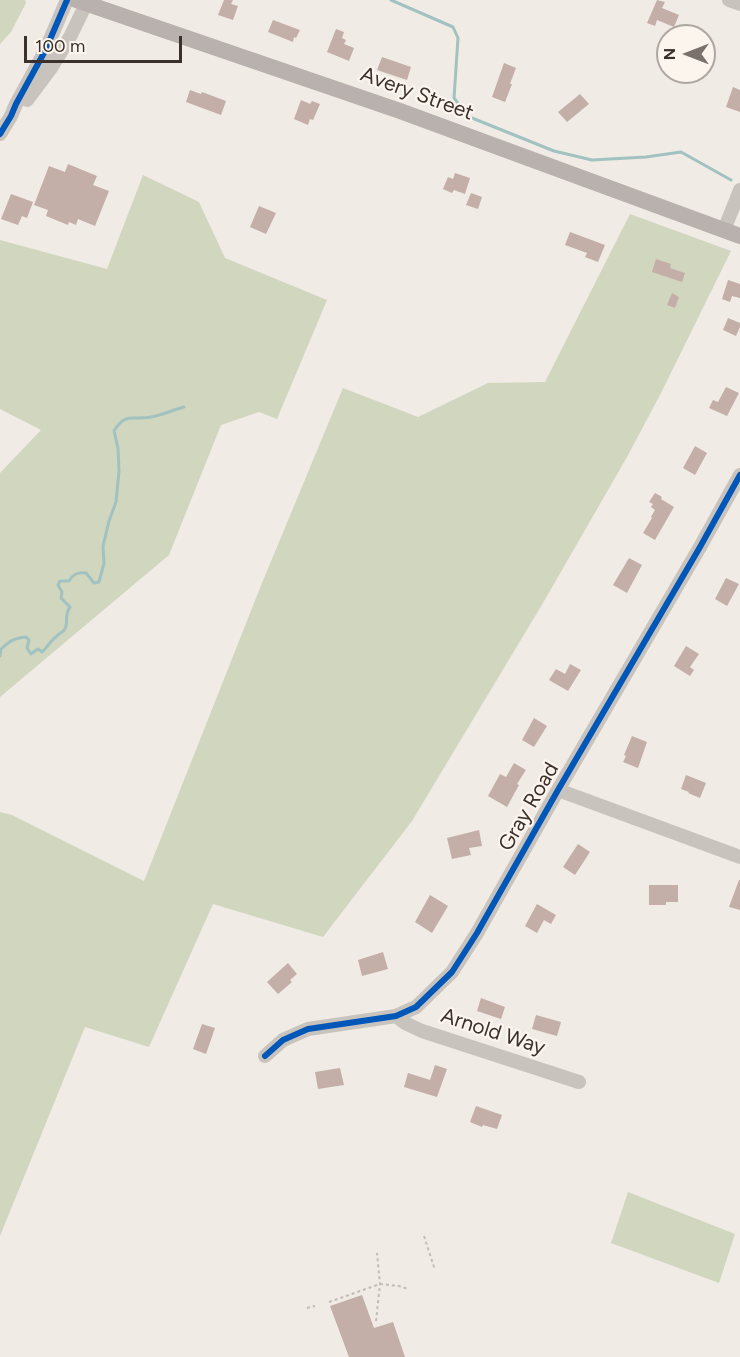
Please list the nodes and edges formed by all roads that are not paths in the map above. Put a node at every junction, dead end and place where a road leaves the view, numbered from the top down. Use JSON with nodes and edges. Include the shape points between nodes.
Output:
{"nodes":[{"id":1,"x":67,"y":0,"type":"edge"},
{"id":2,"x":729,"y":0,"type":"edge"},
{"id":3,"x":84,"y":1,"type":"edge"},
{"id":4,"x":740,"y":4,"type":"edge"},
{"id":5,"x":11,"y":116,"type":"junction"},
{"id":6,"x":0,"y":134,"type":"edge"},
{"id":7,"x":740,"y":190,"type":"edge"},
{"id":8,"x":732,"y":233,"type":"edge"},
{"id":9,"x":740,"y":475,"type":"edge"},
{"id":10,"x":558,"y":790,"type":"junction"},
{"id":11,"x":740,"y":857,"type":"edge"},
{"id":12,"x":396,"y":1016,"type":"junction"},
{"id":13,"x":265,"y":1056,"type":"dead end"},
{"id":14,"x":579,"y":1082,"type":"dead end"}],
"edges":[{"from":1,"to":5,"type":"street"},
{"from":2,"to":4,"type":"street"},
{"from":3,"to":5,"type":"street","via":[[70,37],[51,68]]},
{"from":3,"to":8,"type":"main road","name":"Avery Street"},
{"from":5,"to":6,"type":"street"},
{"from":7,"to":8,"type":"street"},
{"from":9,"to":10,"type":"street","name":"Gray Road"},
{"from":10,"to":11,"type":"street"},
{"from":10,"to":12,"type":"street","name":"Gray Road","via":[[452,972],[416,1007]]},
{"from":12,"to":13,"type":"street","name":"Gray Road","via":[[308,1029],[284,1040]]},
{"from":12,"to":14,"type":"street","name":"Arnold Way","via":[[422,1031]]}]}
